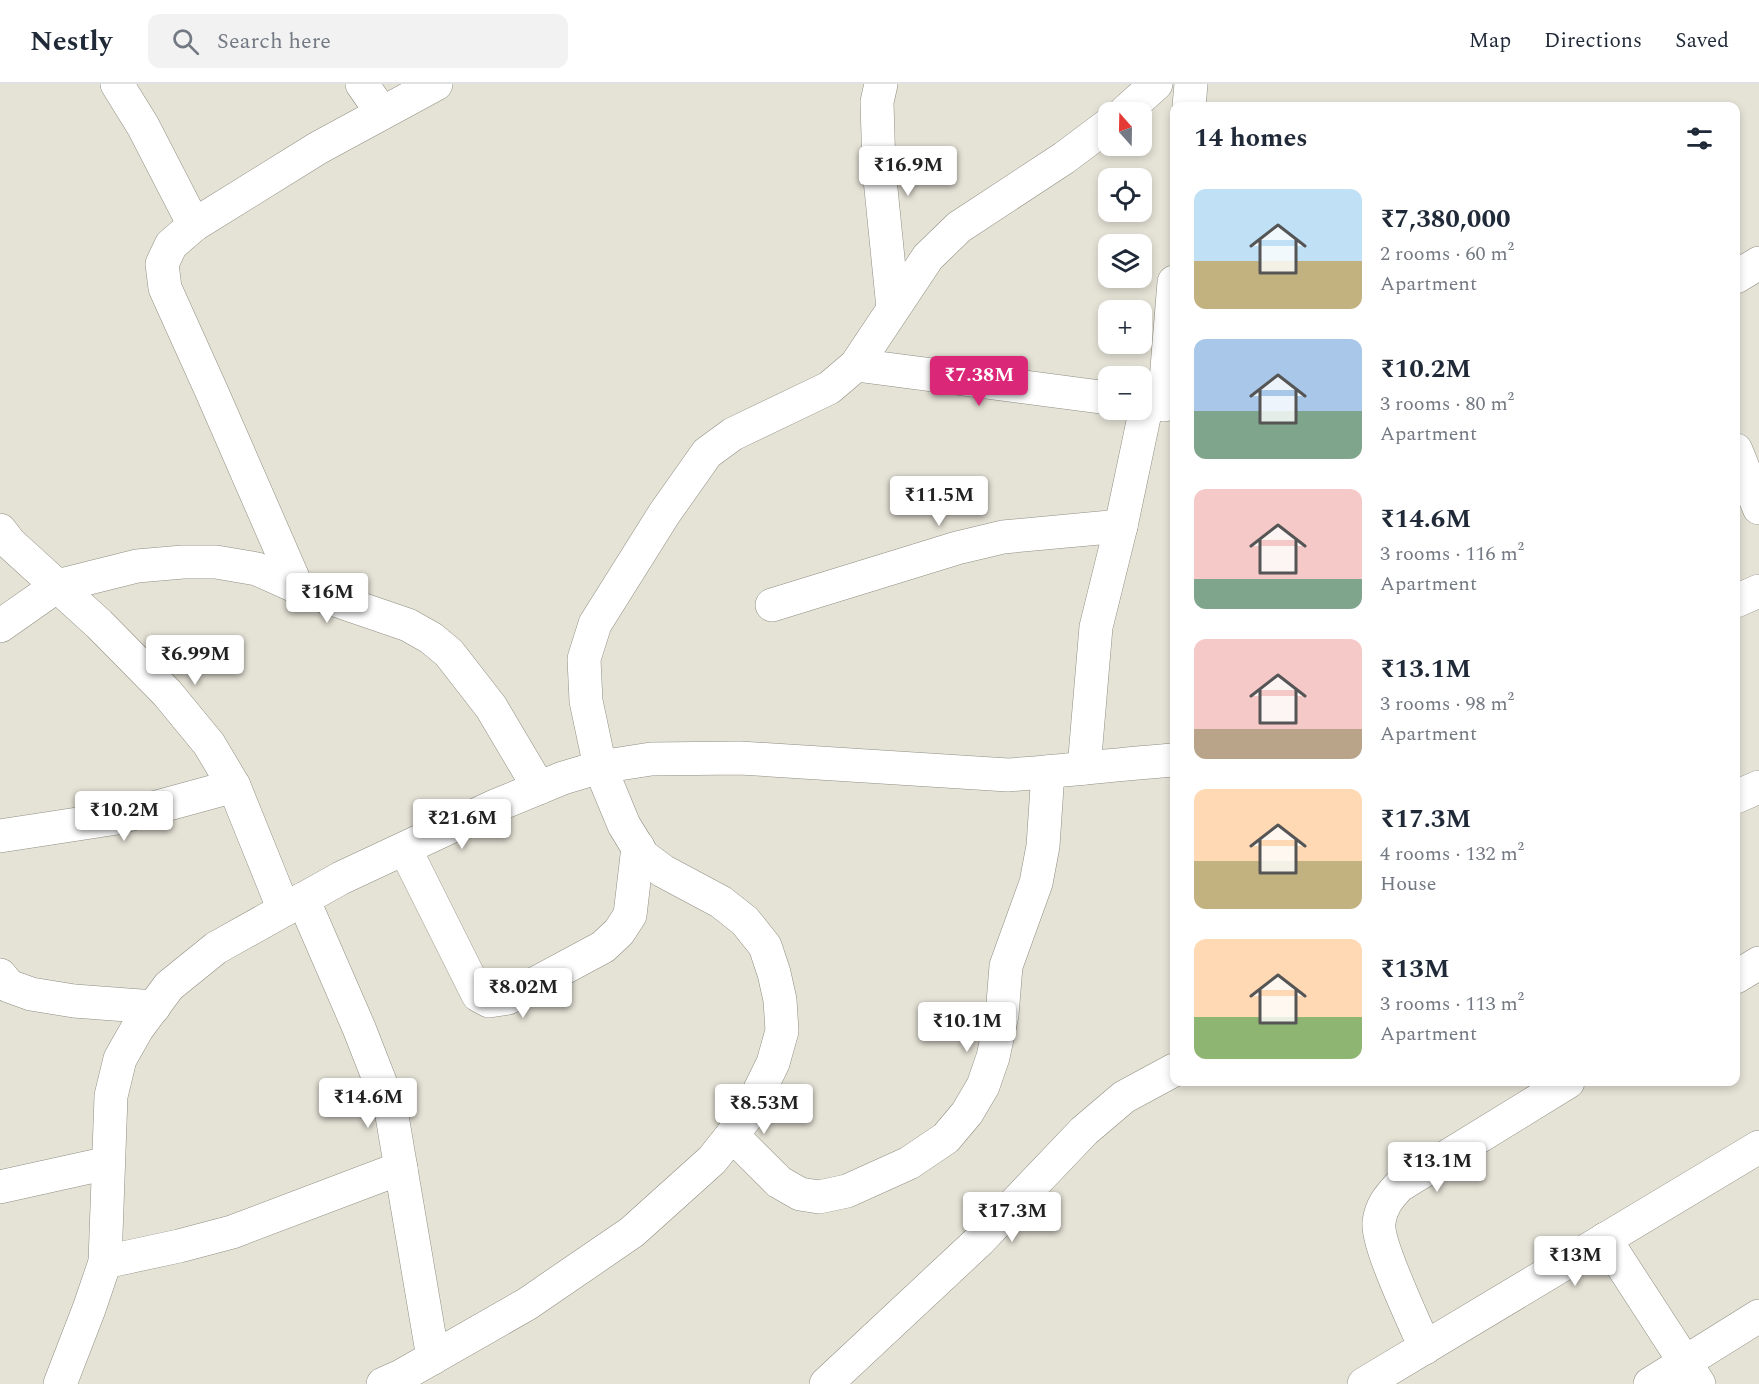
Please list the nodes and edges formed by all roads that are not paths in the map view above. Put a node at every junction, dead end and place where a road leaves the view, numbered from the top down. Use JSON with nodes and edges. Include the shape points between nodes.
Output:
{"nodes":[{"id":1,"x":117,"y":84,"type":"edge"},
{"id":2,"x":362,"y":84,"type":"edge"},
{"id":3,"x":436,"y":84,"type":"edge"},
{"id":4,"x":880,"y":84,"type":"edge"},
{"id":5,"x":1156,"y":84,"type":"edge"},
{"id":6,"x":1191,"y":84,"type":"edge"},
{"id":7,"x":1136,"y":102,"type":"edge"},
{"id":8,"x":1189,"y":102,"type":"edge"},
{"id":9,"x":382,"y":113,"type":"junction"},
{"id":10,"x":1098,"y":132,"type":"edge"},
{"id":11,"x":194,"y":225,"type":"junction"},
{"id":12,"x":1759,"y":263,"type":"edge"},
{"id":13,"x":1740,"y":275,"type":"edge"},
{"id":14,"x":893,"y":308,"type":"junction"},
{"id":15,"x":1170,"y":311,"type":"edge"},
{"id":16,"x":856,"y":365,"type":"junction"},
{"id":17,"x":1098,"y":397,"type":"edge"},
{"id":18,"x":1157,"y":404,"type":"edge"},
{"id":19,"x":1740,"y":460,"type":"edge"},
{"id":20,"x":1759,"y":508,"type":"edge"},
{"id":21,"x":1121,"y":526,"type":"junction"},
{"id":22,"x":0,"y":530,"type":"edge"},
{"id":23,"x":57,"y":586,"type":"junction"},
{"id":24,"x":297,"y":587,"type":"junction"},
{"id":25,"x":1759,"y":591,"type":"edge"},
{"id":26,"x":1740,"y":599,"type":"edge"},
{"id":27,"x":772,"y":605,"type":"dead end"},
{"id":28,"x":0,"y":626,"type":"edge"},
{"id":29,"x":1170,"y":760,"type":"edge"},
{"id":30,"x":600,"y":767,"type":"junction"},
{"id":31,"x":1084,"y":768,"type":"junction"},
{"id":32,"x":1048,"y":772,"type":"junction"},
{"id":33,"x":234,"y":786,"type":"junction"},
{"id":34,"x":1759,"y":787,"type":"edge"},
{"id":35,"x":539,"y":788,"type":"junction"},
{"id":36,"x":1740,"y":795,"type":"edge"},
{"id":37,"x":0,"y":836,"type":"edge"},
{"id":38,"x":638,"y":847,"type":"junction"},
{"id":39,"x":405,"y":849,"type":"junction"},
{"id":40,"x":293,"y":905,"type":"junction"},
{"id":41,"x":1759,"y":963,"type":"edge"},
{"id":42,"x":0,"y":975,"type":"edge"},
{"id":43,"x":1740,"y":975,"type":"edge"},
{"id":44,"x":153,"y":1007,"type":"junction"},
{"id":45,"x":1170,"y":1072,"type":"edge"},
{"id":46,"x":1562,"y":1086,"type":"edge"},
{"id":47,"x":732,"y":1135,"type":"junction"},
{"id":48,"x":1759,"y":1147,"type":"edge"},
{"id":49,"x":108,"y":1163,"type":"junction"},
{"id":50,"x":401,"y":1168,"type":"junction"},
{"id":51,"x":0,"y":1186,"type":"edge"},
{"id":52,"x":1605,"y":1239,"type":"junction"},
{"id":53,"x":105,"y":1262,"type":"junction"},
{"id":54,"x":1759,"y":1316,"type":"edge"},
{"id":55,"x":1425,"y":1348,"type":"junction"},
{"id":56,"x":433,"y":1358,"type":"junction"},
{"id":57,"x":1692,"y":1373,"type":"edge"},
{"id":58,"x":60,"y":1384,"type":"edge"},
{"id":59,"x":383,"y":1384,"type":"edge"},
{"id":60,"x":826,"y":1384,"type":"edge"},
{"id":61,"x":1364,"y":1384,"type":"edge"},
{"id":62,"x":1650,"y":1384,"type":"edge"}],
"edges":[{"from":1,"to":11,"type":"street"},
{"from":2,"to":9,"type":"street"},
{"from":3,"to":9,"type":"street"},
{"from":4,"to":14,"type":"street","via":[[879,169]]},
{"from":5,"to":7,"type":"street"},
{"from":6,"to":8,"type":"street"},
{"from":9,"to":11,"type":"street"},
{"from":10,"to":14,"type":"street","via":[[959,227],[928,257]]},
{"from":11,"to":24,"type":"street","via":[[171,245],[162,264],[165,288]]},
{"from":12,"to":13,"type":"street"},
{"from":14,"to":16,"type":"street"},
{"from":15,"to":18,"type":"street"},
{"from":16,"to":17,"type":"street"},
{"from":16,"to":30,"type":"street","via":[[830,388],[733,434],[707,453],[664,514],[595,624],[584,659],[586,701]]},
{"from":18,"to":21,"type":"street"},
{"from":19,"to":20,"type":"street"},
{"from":21,"to":27,"type":"street","via":[[1003,537]]},
{"from":21,"to":31,"type":"street","via":[[1096,627]]},
{"from":22,"to":23,"type":"street"},
{"from":23,"to":24,"type":"street","via":[[137,566],[216,562],[257,568]]},
{"from":23,"to":28,"type":"street"},
{"from":23,"to":33,"type":"street","via":[[167,693],[209,744]]},
{"from":24,"to":35,"type":"street","via":[[408,625],[431,638],[449,653],[491,707]]},
{"from":25,"to":26,"type":"street"},
{"from":29,"to":31,"type":"street"},
{"from":30,"to":32,"type":"street","via":[[651,759],[740,758],[1008,775]]},
{"from":30,"to":35,"type":"street"},
{"from":30,"to":38,"type":"street","via":[[624,825]]},
{"from":31,"to":32,"type":"street"},
{"from":32,"to":47,"type":"street","via":[[1036,883],[1006,966],[1002,1016],[993,1056],[983,1086],[946,1138],[909,1163],[847,1191],[819,1197],[800,1194],[779,1182]]},
{"from":33,"to":37,"type":"street","via":[[117,818]]},
{"from":33,"to":40,"type":"street"},
{"from":34,"to":36,"type":"street"},
{"from":35,"to":39,"type":"street"},
{"from":38,"to":39,"type":"street","via":[[630,915],[619,932],[603,947],[574,963],[508,998],[489,1001],[478,994]]},
{"from":38,"to":47,"type":"street","via":[[643,856],[663,871],[721,902],[745,921],[765,946],[774,972],[782,1032],[773,1063],[747,1116]]},
{"from":39,"to":40,"type":"street"},
{"from":40,"to":44,"type":"street","via":[[216,948],[169,986]]},
{"from":40,"to":50,"type":"street","via":[[359,1028],[391,1110]]},
{"from":41,"to":43,"type":"street"},
{"from":42,"to":44,"type":"street","via":[[9,986],[31,994]]},
{"from":44,"to":49,"type":"street","via":[[120,1059],[111,1096]]},
{"from":45,"to":60,"type":"street","via":[[1124,1097],[1084,1131],[979,1241]]},
{"from":46,"to":55,"type":"street","via":[[1399,1186],[1385,1201],[1379,1224],[1384,1250]]},
{"from":47,"to":56,"type":"street","via":[[712,1160],[632,1232],[527,1304]]},
{"from":48,"to":52,"type":"street"},
{"from":49,"to":51,"type":"street"},
{"from":49,"to":53,"type":"street"},
{"from":50,"to":53,"type":"street","via":[[232,1232]]},
{"from":50,"to":56,"type":"street"},
{"from":52,"to":55,"type":"street"},
{"from":52,"to":57,"type":"street"},
{"from":53,"to":58,"type":"street"},
{"from":54,"to":57,"type":"street"},
{"from":55,"to":61,"type":"street"},
{"from":56,"to":59,"type":"street"},
{"from":57,"to":62,"type":"street"}]}
